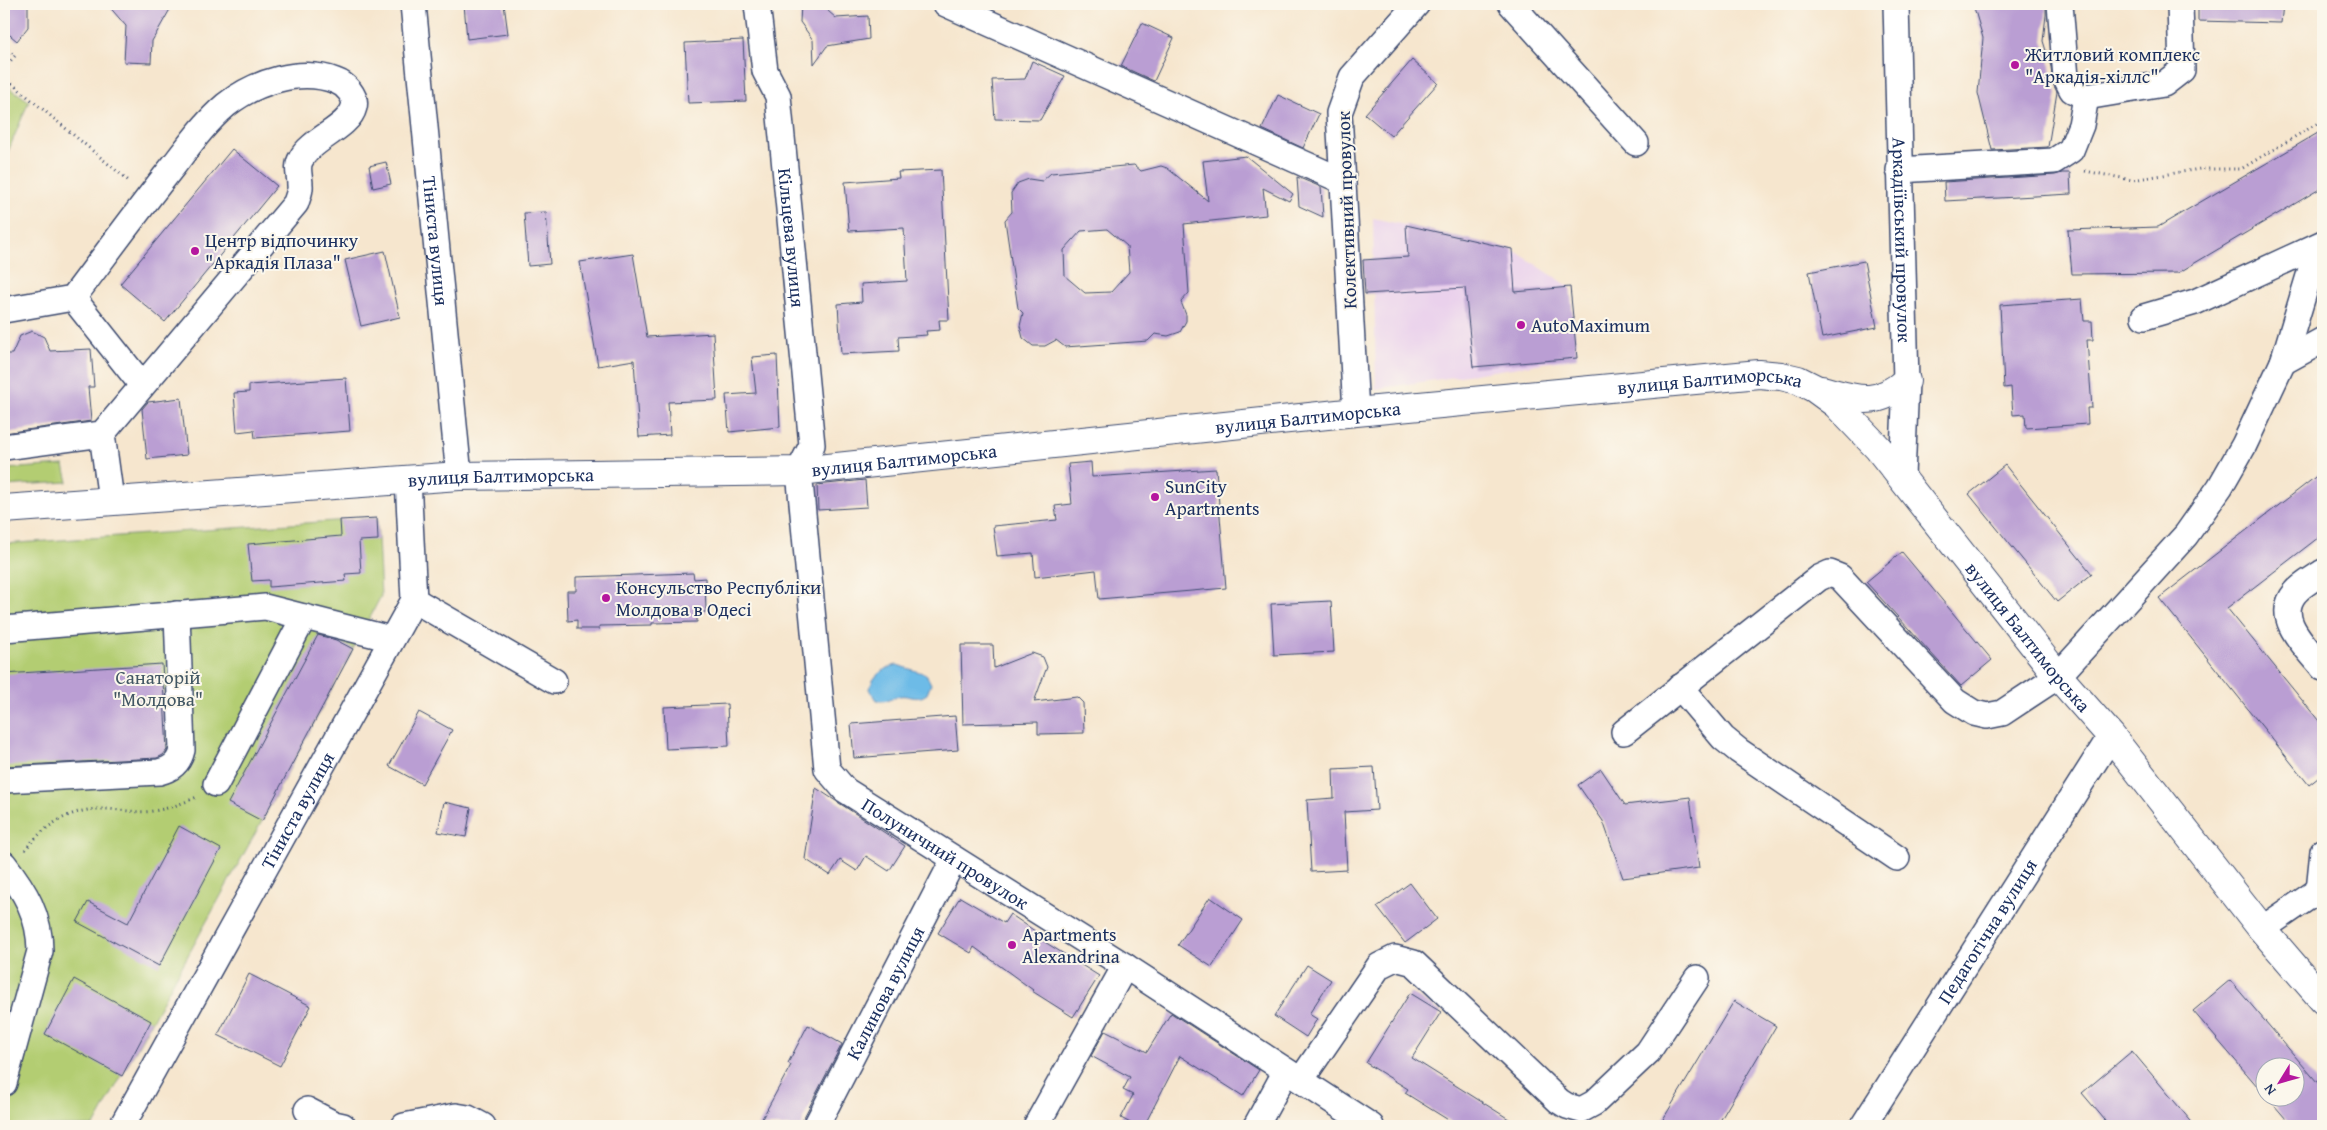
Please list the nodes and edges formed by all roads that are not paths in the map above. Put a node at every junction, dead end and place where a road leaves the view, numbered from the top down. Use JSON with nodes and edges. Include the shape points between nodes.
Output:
{"nodes":[{"id":1,"x":413,"y":4,"type":"edge"},
{"id":2,"x":758,"y":4,"type":"edge"},
{"id":3,"x":946,"y":4,"type":"edge"},
{"id":4,"x":1417,"y":4,"type":"edge"},
{"id":5,"x":1511,"y":4,"type":"edge"},
{"id":6,"x":1896,"y":4,"type":"edge"},
{"id":7,"x":2060,"y":4,"type":"edge"},
{"id":8,"x":2180,"y":4,"type":"edge"},
{"id":9,"x":2086,"y":96,"type":"junction"},
{"id":10,"x":1636,"y":143,"type":"dead end"},
{"id":11,"x":1899,"y":170,"type":"junction"},
{"id":12,"x":1343,"y":182,"type":"junction"},
{"id":13,"x":2320,"y":244,"type":"edge"},
{"id":14,"x":73,"y":298,"type":"junction"},
{"id":15,"x":4,"y":310,"type":"edge"},
{"id":16,"x":2144,"y":317,"type":"dead end"},
{"id":17,"x":2323,"y":340,"type":"edge"},
{"id":18,"x":2283,"y":362,"type":"junction"},
{"id":19,"x":1906,"y":381,"type":"junction"},
{"id":20,"x":142,"y":385,"type":"junction"},
{"id":21,"x":1814,"y":388,"type":"junction"},
{"id":22,"x":1356,"y":412,"type":"junction"},
{"id":23,"x":102,"y":434,"type":"junction"},
{"id":24,"x":4,"y":447,"type":"edge"},
{"id":25,"x":799,"y":471,"type":"junction"},
{"id":26,"x":459,"y":476,"type":"junction"},
{"id":27,"x":1902,"y":476,"type":"junction"},
{"id":28,"x":408,"y":479,"type":"junction"},
{"id":29,"x":111,"y":500,"type":"junction"},
{"id":30,"x":4,"y":509,"type":"edge"},
{"id":31,"x":2323,"y":572,"type":"edge"},
{"id":32,"x":414,"y":600,"type":"junction"},
{"id":33,"x":177,"y":614,"type":"junction"},
{"id":34,"x":304,"y":617,"type":"junction"},
{"id":35,"x":4,"y":629,"type":"edge"},
{"id":36,"x":391,"y":639,"type":"junction"},
{"id":37,"x":2323,"y":668,"type":"edge"},
{"id":38,"x":2058,"y":676,"type":"junction"},
{"id":39,"x":554,"y":681,"type":"dead end"},
{"id":40,"x":1680,"y":687,"type":"junction"},
{"id":41,"x":1624,"y":732,"type":"dead end"},
{"id":42,"x":2111,"y":736,"type":"junction"},
{"id":43,"x":4,"y":780,"type":"edge"},
{"id":44,"x":216,"y":784,"type":"road end"},
{"id":45,"x":2323,"y":850,"type":"edge"},
{"id":46,"x":1897,"y":858,"type":"dead end"},
{"id":47,"x":954,"y":859,"type":"junction"},
{"id":48,"x":6,"y":867,"type":"edge"},
{"id":49,"x":2321,"y":890,"type":"edge"},
{"id":50,"x":2262,"y":929,"type":"junction"},
{"id":51,"x":1125,"y":966,"type":"junction"},
{"id":52,"x":1697,"y":978,"type":"dead end"},
{"id":53,"x":2323,"y":1000,"type":"edge"},
{"id":54,"x":1294,"y":1076,"type":"junction"},
{"id":55,"x":4,"y":1083,"type":"edge"},
{"id":56,"x":307,"y":1110,"type":"dead end"},
{"id":57,"x":122,"y":1126,"type":"edge"},
{"id":58,"x":343,"y":1126,"type":"edge"},
{"id":59,"x":404,"y":1126,"type":"edge"},
{"id":60,"x":483,"y":1126,"type":"edge"},
{"id":61,"x":816,"y":1126,"type":"edge"},
{"id":62,"x":1036,"y":1126,"type":"edge"},
{"id":63,"x":1256,"y":1126,"type":"edge"},
{"id":64,"x":1372,"y":1126,"type":"edge"},
{"id":65,"x":1862,"y":1126,"type":"edge"}],
"edges":[{"from":1,"to":26,"type":"street","name":"Тіниста вулиця"},
{"from":2,"to":25,"type":"street","name":"Кільцева вулиця","via":[[765,72],[778,96],[812,445]]},
{"from":3,"to":12,"type":"street"},
{"from":4,"to":12,"type":"street","name":"Колективний провулок","via":[[1352,77],[1344,95],[1339,114]]},
{"from":5,"to":10,"type":"street"},
{"from":6,"to":11,"type":"street","name":"Аркадіївський провулок"},
{"from":7,"to":9,"type":"street","via":[[2066,78],[2072,90]]},
{"from":8,"to":9,"type":"street","via":[[2182,70],[2164,84]]},
{"from":9,"to":11,"type":"street","via":[[2081,125],[2070,150],[2054,161]]},
{"from":11,"to":19,"type":"street","name":"Аркадіївський провулок"},
{"from":12,"to":22,"type":"street","name":"Колективний провулок"},
{"from":13,"to":16,"type":"street","via":[[2195,302]]},
{"from":13,"to":18,"type":"street"},
{"from":14,"to":15,"type":"street"},
{"from":14,"to":20,"type":"street"},
{"from":14,"to":20,"type":"street","via":[[148,197],[208,122],[227,104],[247,92],[284,78],[306,75],[337,81],[353,96],[355,106],[350,115],[300,160],[301,187],[296,203]]},
{"from":17,"to":18,"type":"street"},
{"from":18,"to":38,"type":"street","via":[[2244,445],[2220,487],[2186,535]]},
{"from":19,"to":21,"type":"main road","via":[[1894,392],[1869,400]]},
{"from":19,"to":27,"type":"street","name":"Аркадіївський провулок"},
{"from":20,"to":23,"type":"street"},
{"from":21,"to":22,"type":"main road","name":"вулиця Балтиморська","via":[[1798,380],[1759,374]]},
{"from":21,"to":27,"type":"main road","name":"вулиця Балтиморська","via":[[1855,423]]},
{"from":22,"to":25,"type":"main road","name":"вулиця Балтиморська"},
{"from":23,"to":24,"type":"street"},
{"from":23,"to":29,"type":"street"},
{"from":25,"to":26,"type":"main road","name":"вулиця Балтиморська"},
{"from":25,"to":47,"type":"street","name":"Полуничний провулок","via":[[827,769],[845,790]]},
{"from":26,"to":28,"type":"main road","name":"вулиця Балтиморська"},
{"from":27,"to":38,"type":"main road","name":"вулиця Балтиморська"},
{"from":28,"to":29,"type":"main road","name":"вулиця Балтиморська"},
{"from":28,"to":32,"type":"street"},
{"from":29,"to":30,"type":"main road","name":"вулиця Балтиморська"},
{"from":31,"to":37,"type":"street","via":[[2295,593],[2288,609],[2289,624]]},
{"from":32,"to":36,"type":"street","name":"Тіниста вулиця"},
{"from":32,"to":39,"type":"street"},
{"from":33,"to":34,"type":"street","via":[[265,607]]},
{"from":33,"to":35,"type":"street"},
{"from":33,"to":43,"type":"street","via":[[182,750],[177,763],[159,772]]},
{"from":34,"to":36,"type":"street"},
{"from":34,"to":44,"type":"street"},
{"from":36,"to":57,"type":"street","name":"Тіниста вулиця"},
{"from":38,"to":40,"type":"street","via":[[2002,713],[1987,716],[1974,713],[1955,701],[1840,577],[1830,574],[1820,578]]},
{"from":38,"to":42,"type":"main road","name":"вулиця Балтиморська"},
{"from":40,"to":41,"type":"street"},
{"from":40,"to":46,"type":"street","via":[[1723,738],[1739,751]]},
{"from":42,"to":50,"type":"main road","name":"вулиця Балтиморська"},
{"from":42,"to":65,"type":"street","name":"Педагогічна вулиця"},
{"from":45,"to":49,"type":"street"},
{"from":47,"to":51,"type":"street","name":"Полуничний провулок"},
{"from":47,"to":61,"type":"street","name":"Калинова вулиця"},
{"from":48,"to":55,"type":"street","via":[[30,902],[40,934],[40,951]]},
{"from":49,"to":50,"type":"street"},
{"from":50,"to":53,"type":"main road","name":"вулиця Балтиморська"},
{"from":51,"to":54,"type":"street","name":"Полуничний провулок"},
{"from":51,"to":62,"type":"street"},
{"from":52,"to":54,"type":"street","via":[[1648,1052],[1594,1103],[1581,1110],[1559,1101],[1414,963],[1395,958],[1379,966]]},
{"from":54,"to":63,"type":"street"},
{"from":54,"to":64,"type":"street","name":"Полуничний провулок"},
{"from":56,"to":58,"type":"street"},
{"from":59,"to":60,"type":"street","via":[[456,1116]]}]}
